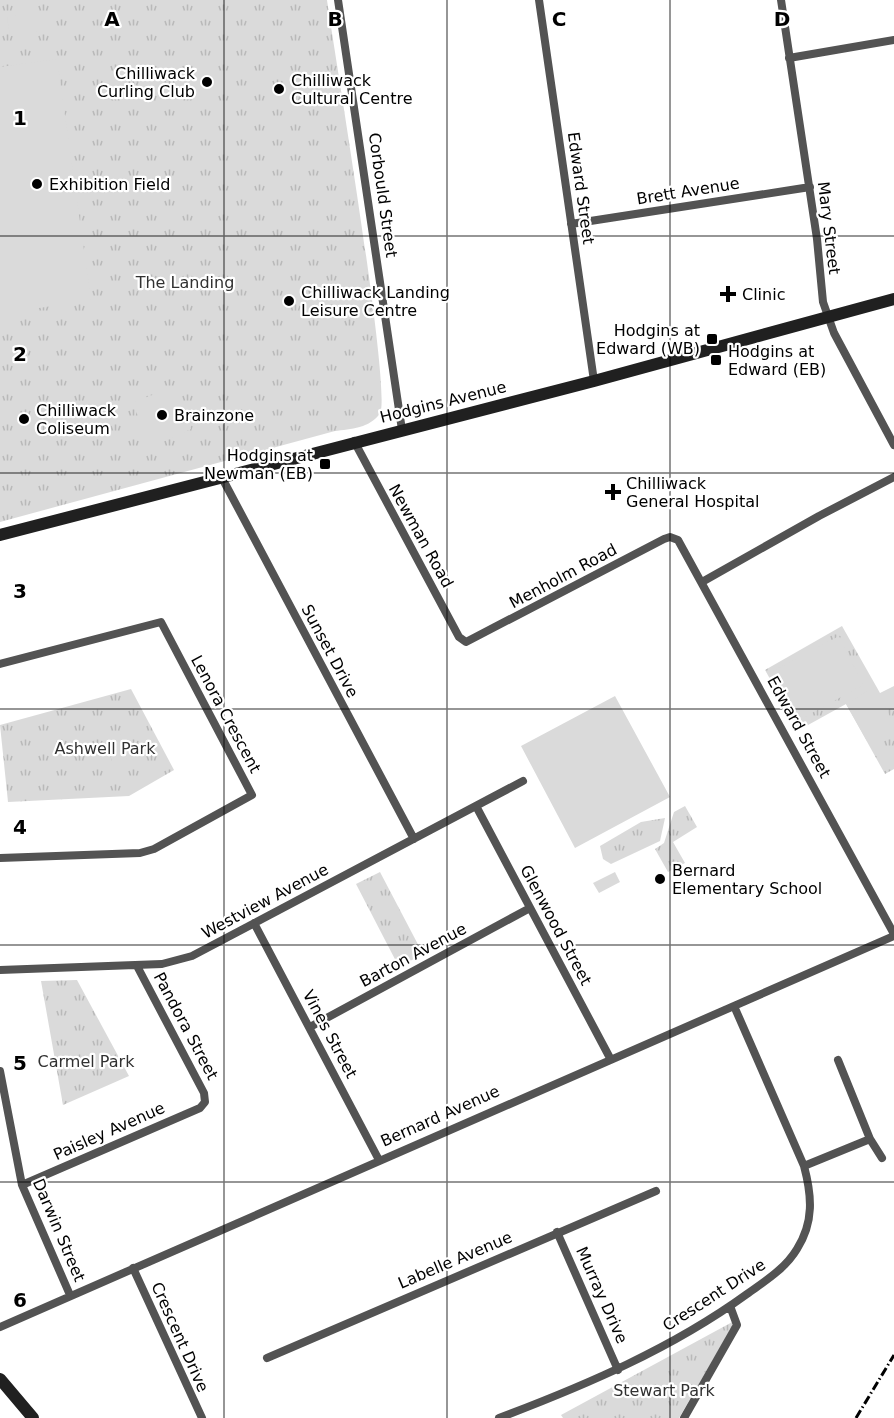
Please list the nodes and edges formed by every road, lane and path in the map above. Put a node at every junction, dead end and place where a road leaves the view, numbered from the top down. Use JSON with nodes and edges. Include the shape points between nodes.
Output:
{"nodes":[{"id":1,"x":338,"y":0,"type":"edge"},
{"id":2,"x":539,"y":0,"type":"edge"},
{"id":3,"x":781,"y":0,"type":"edge"},
{"id":4,"x":894,"y":40,"type":"edge"},
{"id":5,"x":789,"y":57,"type":"junction"},
{"id":6,"x":810,"y":187,"type":"junction"},
{"id":7,"x":571,"y":224,"type":"junction"},
{"id":8,"x":894,"y":299,"type":"edge"},
{"id":9,"x":827,"y":316,"type":"junction"},
{"id":10,"x":594,"y":381,"type":"junction"},
{"id":11,"x":402,"y":430,"type":"junction"},
{"id":12,"x":354,"y":441,"type":"junction"},
{"id":13,"x":894,"y":445,"type":"edge"},
{"id":14,"x":221,"y":476,"type":"junction"},
{"id":15,"x":894,"y":477,"type":"edge"},
{"id":16,"x":0,"y":535,"type":"edge"},
{"id":17,"x":674,"y":538,"type":"joint"},
{"id":18,"x":702,"y":582,"type":"junction"},
{"id":19,"x":466,"y":642,"type":"joint"},
{"id":20,"x":0,"y":664,"type":"edge"},
{"id":21,"x":523,"y":781,"type":"dead end"},
{"id":22,"x":476,"y":806,"type":"junction"},
{"id":23,"x":414,"y":839,"type":"junction"},
{"id":24,"x":0,"y":858,"type":"edge"},
{"id":25,"x":530,"y":908,"type":"junction"},
{"id":26,"x":254,"y":923,"type":"junction"},
{"id":27,"x":894,"y":935,"type":"edge"},
{"id":28,"x":137,"y":966,"type":"junction"},
{"id":29,"x":0,"y":970,"type":"edge"},
{"id":30,"x":734,"y":1006,"type":"junction"},
{"id":31,"x":310,"y":1027,"type":"junction"},
{"id":32,"x":610,"y":1058,"type":"junction"},
{"id":33,"x":838,"y":1060,"type":"dead end"},
{"id":34,"x":0,"y":1071,"type":"edge"},
{"id":35,"x":206,"y":1102,"type":"joint"},
{"id":36,"x":870,"y":1139,"type":"junction"},
{"id":37,"x":882,"y":1158,"type":"dead end"},
{"id":38,"x":379,"y":1160,"type":"junction"},
{"id":39,"x":804,"y":1166,"type":"junction"},
{"id":40,"x":22,"y":1185,"type":"junction"},
{"id":41,"x":656,"y":1191,"type":"dead end"},
{"id":42,"x":557,"y":1232,"type":"junction"},
{"id":43,"x":133,"y":1268,"type":"junction"},
{"id":44,"x":70,"y":1295,"type":"junction"},
{"id":45,"x":730,"y":1306,"type":"junction"},
{"id":46,"x":0,"y":1327,"type":"edge"},
{"id":47,"x":267,"y":1358,"type":"dead end"},
{"id":48,"x":618,"y":1370,"type":"junction"},
{"id":49,"x":0,"y":1379,"type":"edge"},
{"id":50,"x":33,"y":1418,"type":"edge"},
{"id":51,"x":202,"y":1418,"type":"edge"},
{"id":52,"x":499,"y":1418,"type":"edge"},
{"id":53,"x":684,"y":1418,"type":"edge"}],
"edges":[{"from":1,"to":11,"type":"street","name":"Corbould Street"},
{"from":2,"to":7,"type":"street","name":"Edward Street"},
{"from":3,"to":5,"type":"street","name":"Mary Street"},
{"from":4,"to":5,"type":"street"},
{"from":5,"to":6,"type":"street","name":"Mary Street"},
{"from":6,"to":7,"type":"street","name":"Brett Avenue"},
{"from":6,"to":9,"type":"street","name":"Mary Street"},
{"from":7,"to":10,"type":"street","name":"Edward Street"},
{"from":8,"to":9,"type":"street","name":"Hodgins Avenue"},
{"from":9,"to":10,"type":"street","name":"Hodgins Avenue"},
{"from":9,"to":13,"type":"street","name":"Mary Street"},
{"from":10,"to":11,"type":"street","name":"Hodgins Avenue"},
{"from":11,"to":12,"type":"street","name":"Hodgins Avenue"},
{"from":12,"to":14,"type":"street","name":"Hodgins Avenue"},
{"from":12,"to":19,"type":"street","name":"Newman Road","via":[[459,637]]},
{"from":14,"to":16,"type":"street","name":"Hodgins Avenue"},
{"from":14,"to":23,"type":"street","name":"Sunset Drive"},
{"from":15,"to":18,"type":"street"},
{"from":17,"to":18,"type":"street","name":"Edward Street","via":[[681,543]]},
{"from":17,"to":19,"type":"street","name":"Menholm Road","via":[[654,544]]},
{"from":18,"to":27,"type":"street","name":"Edward Street"},
{"from":20,"to":24,"type":"street","name":"Lenora Crescent","via":[[161,622],[252,795],[140,853]]},
{"from":21,"to":22,"type":"street","name":"Westview Avenue"},
{"from":22,"to":23,"type":"street","name":"Westview Avenue"},
{"from":22,"to":25,"type":"street","name":"Glenwood Street"},
{"from":23,"to":26,"type":"street","name":"Westview Avenue"},
{"from":25,"to":31,"type":"street","name":"Barton Avenue"},
{"from":25,"to":32,"type":"street","name":"Glenwood Street"},
{"from":26,"to":28,"type":"street","name":"Westview Avenue","via":[[192,956]]},
{"from":26,"to":31,"type":"street","name":"Vines Street"},
{"from":27,"to":30,"type":"street","name":"Bernard Avenue"},
{"from":28,"to":29,"type":"street","name":"Westview Avenue"},
{"from":28,"to":35,"type":"street","name":"Pandora Street"},
{"from":30,"to":32,"type":"street","name":"Bernard Avenue"},
{"from":30,"to":39,"type":"street","name":"Crescent Drive"},
{"from":31,"to":38,"type":"street","name":"Vines Street"},
{"from":32,"to":38,"type":"street","name":"Bernard Avenue"},
{"from":33,"to":36,"type":"street"},
{"from":34,"to":40,"type":"street","name":"Darwin Street"},
{"from":35,"to":40,"type":"street","name":"Paisley Avenue"},
{"from":36,"to":37,"type":"street"},
{"from":36,"to":39,"type":"street"},
{"from":38,"to":43,"type":"street","name":"Bernard Avenue"},
{"from":39,"to":45,"type":"street","name":"Crescent Drive","via":[[811,1208],[803,1239],[780,1270]]},
{"from":40,"to":44,"type":"street","name":"Darwin Street"},
{"from":41,"to":42,"type":"street","name":"Labelle Avenue"},
{"from":42,"to":47,"type":"street","name":"Labelle Avenue"},
{"from":42,"to":48,"type":"street","name":"Murray Drive"},
{"from":43,"to":44,"type":"street","name":"Bernard Avenue"},
{"from":43,"to":51,"type":"street","name":"Crescent Drive"},
{"from":44,"to":46,"type":"street","name":"Bernard Avenue"},
{"from":45,"to":48,"type":"street","name":"Crescent Drive"},
{"from":45,"to":53,"type":"street","via":[[737,1325]]},
{"from":48,"to":52,"type":"street","name":"Crescent Drive"},
{"from":49,"to":50,"type":"street"}]}
